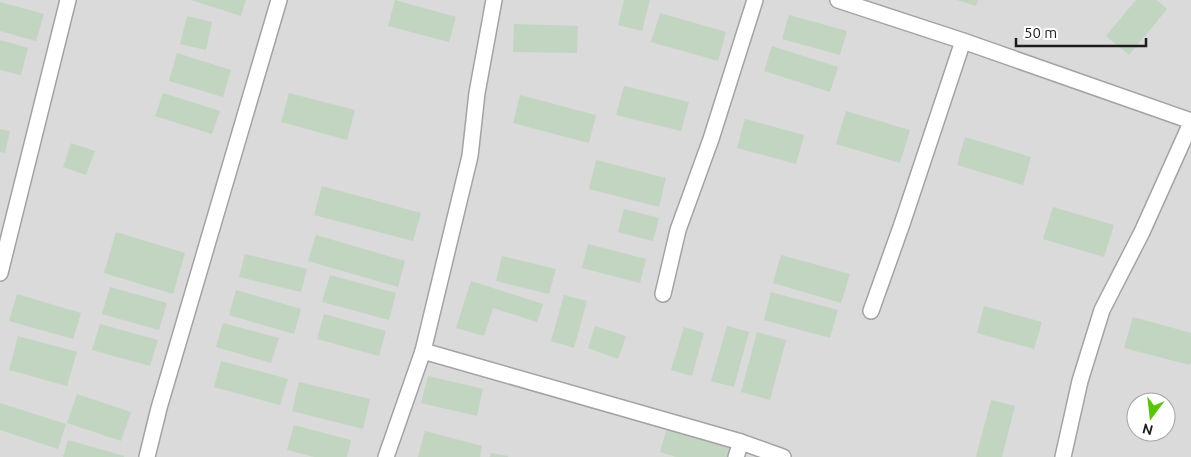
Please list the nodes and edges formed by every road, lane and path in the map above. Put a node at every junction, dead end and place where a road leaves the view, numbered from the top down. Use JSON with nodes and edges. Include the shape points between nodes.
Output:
{"nodes":[{"id":1,"x":68,"y":0,"type":"edge"},
{"id":2,"x":279,"y":0,"type":"edge"},
{"id":3,"x":494,"y":0,"type":"edge"},
{"id":4,"x":755,"y":0,"type":"edge"},
{"id":5,"x":838,"y":0,"type":"edge"},
{"id":6,"x":962,"y":41,"type":"junction"},
{"id":7,"x":1191,"y":122,"type":"edge"},
{"id":8,"x":0,"y":272,"type":"edge"},
{"id":9,"x":662,"y":294,"type":"dead end"},
{"id":10,"x":871,"y":311,"type":"dead end"},
{"id":11,"x":423,"y":351,"type":"junction"},
{"id":12,"x":741,"y":442,"type":"junction"},
{"id":13,"x":147,"y":457,"type":"edge"},
{"id":14,"x":386,"y":457,"type":"edge"},
{"id":15,"x":736,"y":457,"type":"edge"},
{"id":16,"x":783,"y":457,"type":"edge"},
{"id":17,"x":1063,"y":457,"type":"edge"}],
"edges":[{"from":1,"to":8,"type":"street"},
{"from":2,"to":13,"type":"street","via":[[161,398]]},
{"from":3,"to":11,"type":"street","via":[[477,93],[470,156]]},
{"from":4,"to":9,"type":"street","via":[[678,230]]},
{"from":5,"to":6,"type":"street"},
{"from":6,"to":7,"type":"street"},
{"from":6,"to":10,"type":"street"},
{"from":7,"to":17,"type":"street","via":[[1142,232],[1102,310],[1080,381]]},
{"from":11,"to":12,"type":"street"},
{"from":11,"to":14,"type":"street"},
{"from":12,"to":15,"type":"street"},
{"from":12,"to":16,"type":"street"}]}
